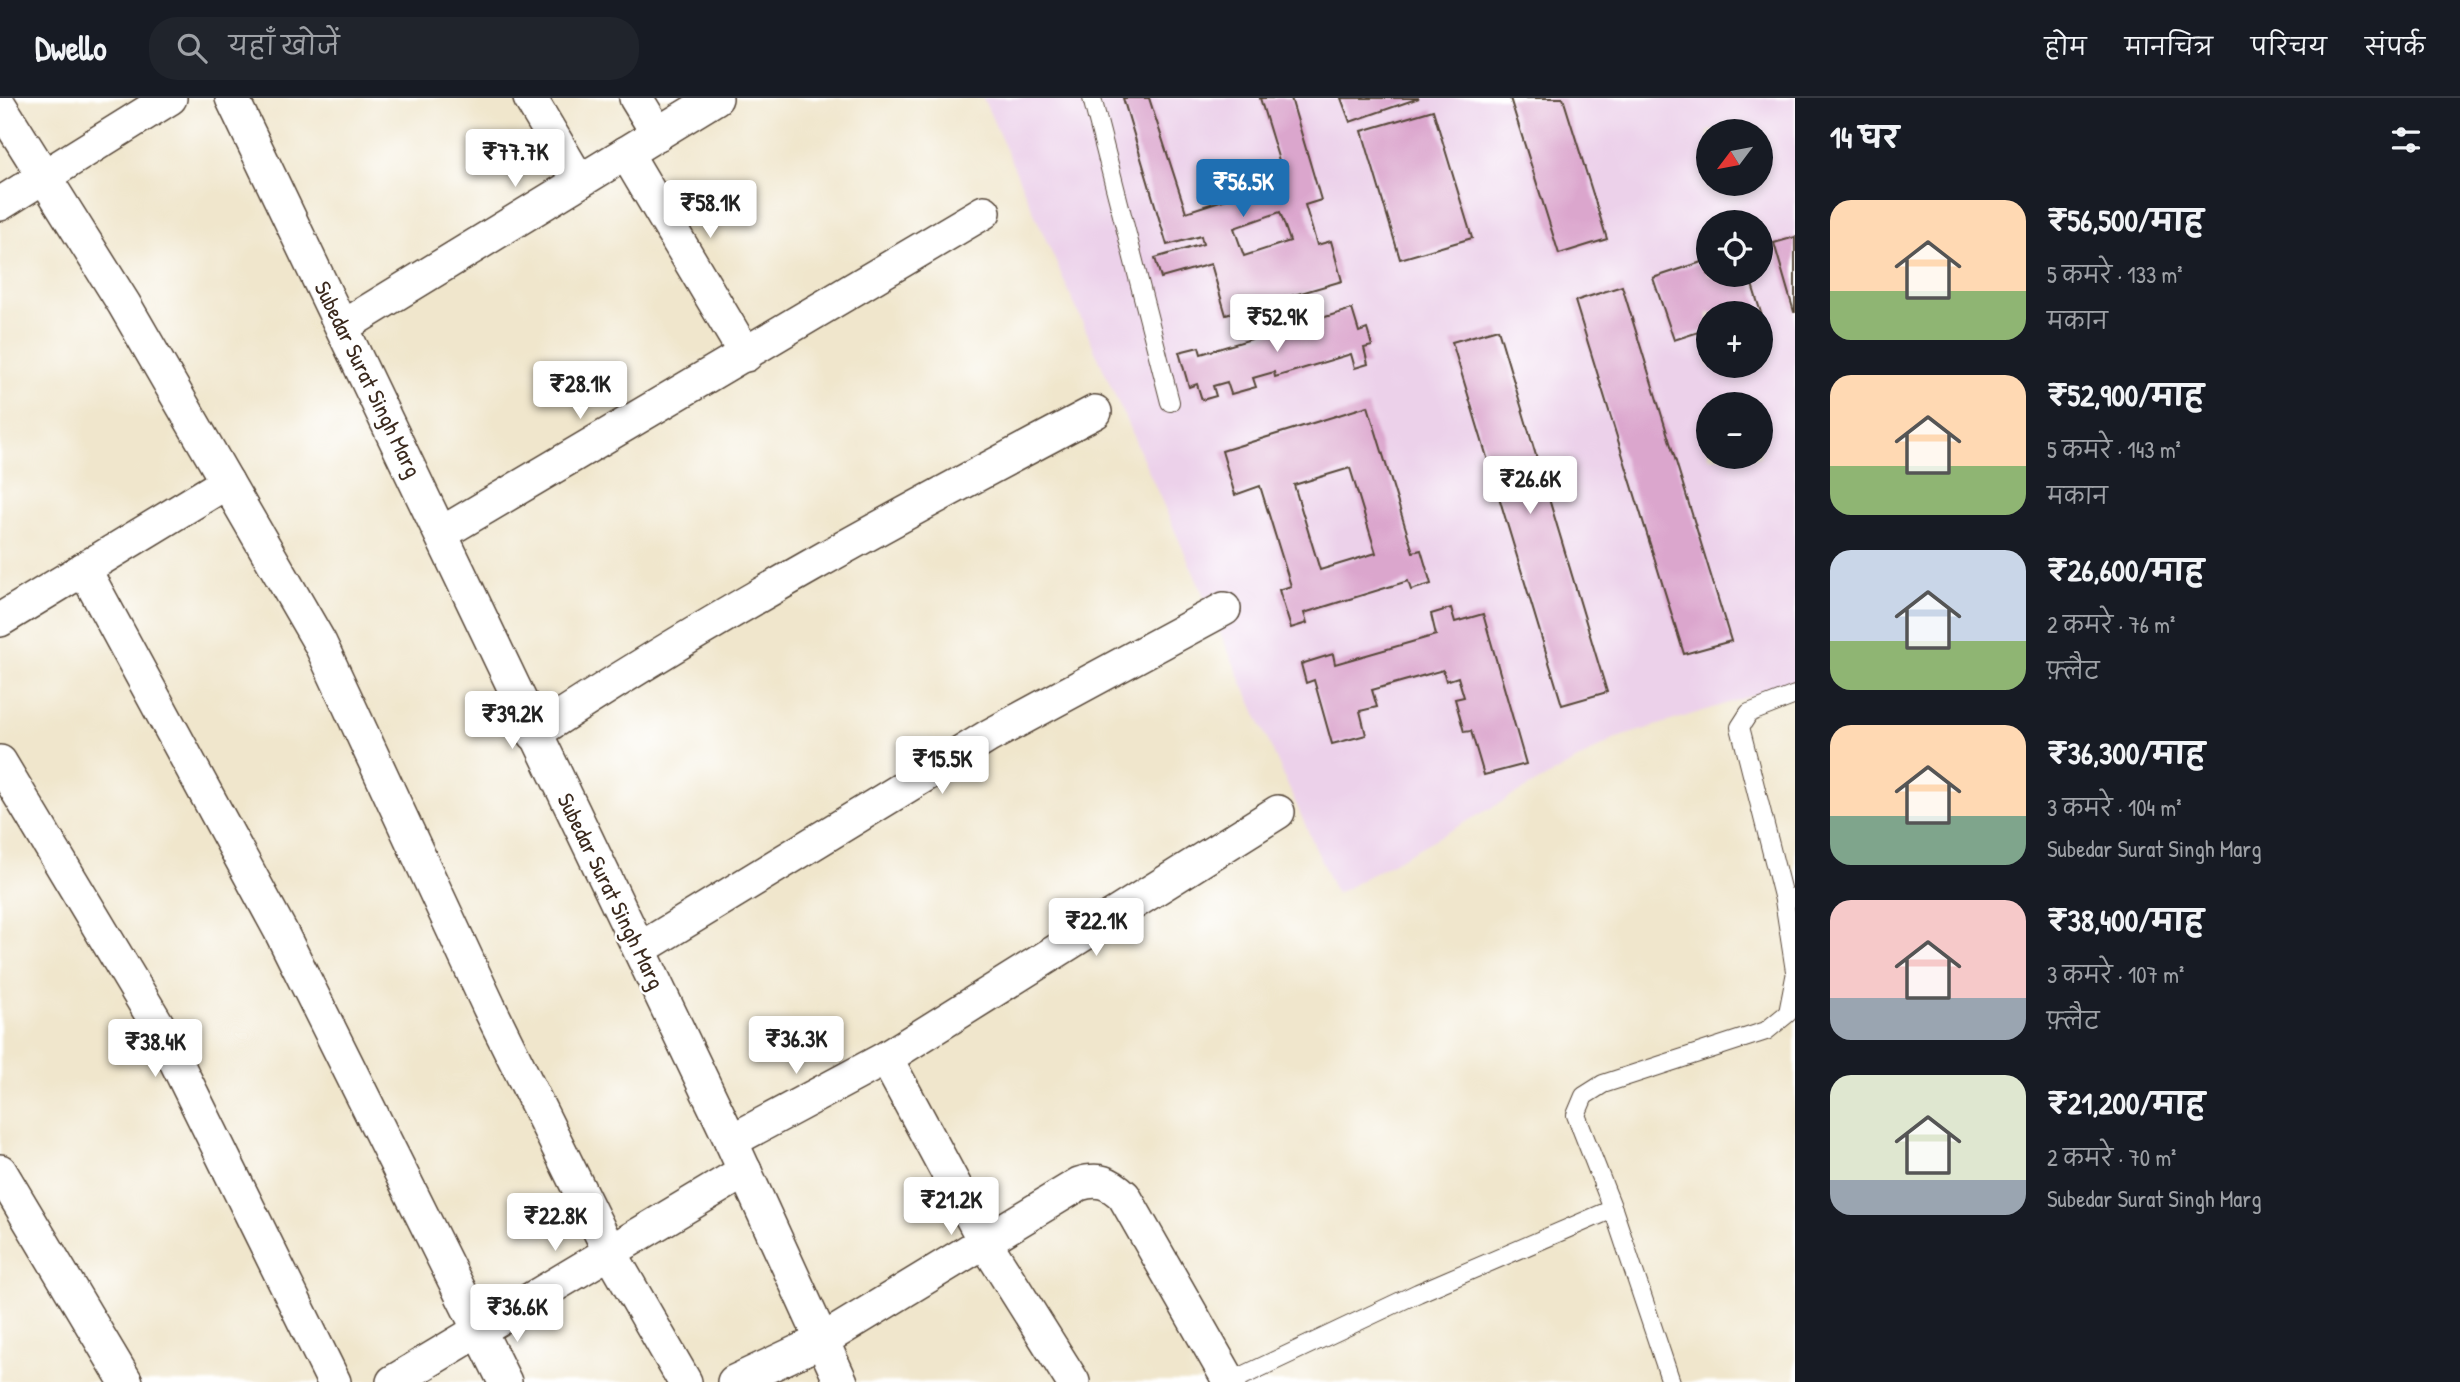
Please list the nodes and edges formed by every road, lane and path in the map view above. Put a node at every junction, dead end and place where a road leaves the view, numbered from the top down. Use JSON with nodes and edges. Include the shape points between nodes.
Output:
{"nodes":[{"id":1,"x":170,"y":98,"type":"edge"},
{"id":2,"x":232,"y":98,"type":"edge"},
{"id":3,"x":530,"y":98,"type":"edge"},
{"id":4,"x":636,"y":98,"type":"edge"},
{"id":5,"x":716,"y":98,"type":"edge"},
{"id":6,"x":1092,"y":98,"type":"edge"},
{"id":7,"x":0,"y":106,"type":"edge"},
{"id":8,"x":658,"y":134,"type":"junction"},
{"id":9,"x":626,"y":153,"type":"junction"},
{"id":10,"x":44,"y":177,"type":"junction"},
{"id":11,"x":579,"y":181,"type":"junction"},
{"id":12,"x":0,"y":204,"type":"edge"},
{"id":13,"x":984,"y":212,"type":"dead end"},
{"id":14,"x":342,"y":327,"type":"junction"},
{"id":15,"x":746,"y":355,"type":"junction"},
{"id":16,"x":1170,"y":402,"type":"dead end"},
{"id":17,"x":1095,"y":412,"type":"dead end"},
{"id":18,"x":227,"y":482,"type":"junction"},
{"id":19,"x":442,"y":533,"type":"junction"},
{"id":20,"x":84,"y":569,"type":"junction"},
{"id":21,"x":4,"y":609,"type":"edge"},
{"id":22,"x":1224,"y":609,"type":"dead end"},
{"id":23,"x":1795,"y":695,"type":"edge"},
{"id":24,"x":534,"y":734,"type":"junction"},
{"id":25,"x":0,"y":762,"type":"edge"},
{"id":26,"x":1278,"y":812,"type":"dead end"},
{"id":27,"x":1790,"y":899,"type":"edge"},
{"id":28,"x":639,"y":949,"type":"junction"},
{"id":29,"x":1795,"y":971,"type":"edge"},
{"id":30,"x":1795,"y":977,"type":"edge"},
{"id":31,"x":886,"y":1058,"type":"junction"},
{"id":32,"x":731,"y":1141,"type":"junction"},
{"id":33,"x":0,"y":1171,"type":"edge"},
{"id":34,"x":745,"y":1171,"type":"junction"},
{"id":35,"x":1612,"y":1209,"type":"junction"},
{"id":36,"x":985,"y":1242,"type":"junction"},
{"id":37,"x":610,"y":1252,"type":"junction"},
{"id":38,"x":480,"y":1330,"type":"junction"},
{"id":39,"x":823,"y":1340,"type":"junction"},
{"id":40,"x":1231,"y":1381,"type":"edge"},
{"id":41,"x":126,"y":1382,"type":"edge"},
{"id":42,"x":334,"y":1382,"type":"edge"},
{"id":43,"x":393,"y":1382,"type":"edge"},
{"id":44,"x":505,"y":1382,"type":"edge"},
{"id":45,"x":685,"y":1382,"type":"edge"},
{"id":46,"x":734,"y":1382,"type":"edge"},
{"id":47,"x":841,"y":1382,"type":"edge"},
{"id":48,"x":1073,"y":1382,"type":"edge"},
{"id":49,"x":1671,"y":1382,"type":"edge"}],
"edges":[{"from":1,"to":10,"type":"street"},
{"from":2,"to":14,"type":"street","name":"Subedar Surat Singh Marg"},
{"from":3,"to":11,"type":"street"},
{"from":4,"to":8,"type":"street"},
{"from":5,"to":8,"type":"street"},
{"from":6,"to":16,"type":"lane"},
{"from":7,"to":10,"type":"street"},
{"from":8,"to":9,"type":"street"},
{"from":9,"to":11,"type":"street"},
{"from":9,"to":15,"type":"street"},
{"from":10,"to":12,"type":"street"},
{"from":10,"to":18,"type":"street"},
{"from":11,"to":14,"type":"street"},
{"from":13,"to":15,"type":"street"},
{"from":14,"to":19,"type":"street","name":"Subedar Surat Singh Marg"},
{"from":15,"to":19,"type":"street"},
{"from":17,"to":24,"type":"street","via":[[951,487],[604,687]]},
{"from":18,"to":20,"type":"street"},
{"from":18,"to":37,"type":"street","via":[[320,643],[489,1007]]},
{"from":19,"to":24,"type":"street","name":"Subedar Surat Singh Marg"},
{"from":20,"to":21,"type":"street"},
{"from":20,"to":38,"type":"street","via":[[280,930]]},
{"from":22,"to":28,"type":"street","via":[[989,736]]},
{"from":23,"to":27,"type":"lane","via":[[1749,713],[1740,727]]},
{"from":24,"to":28,"type":"street","name":"Subedar Surat Singh Marg"},
{"from":25,"to":42,"type":"street","via":[[159,1027]]},
{"from":26,"to":31,"type":"street"},
{"from":27,"to":29,"type":"lane"},
{"from":28,"to":32,"type":"street","name":"Subedar Surat Singh Marg"},
{"from":30,"to":35,"type":"lane","via":[[1788,1013],[1766,1031],[1603,1084],[1584,1096],[1576,1115]]},
{"from":31,"to":32,"type":"street"},
{"from":31,"to":36,"type":"street"},
{"from":32,"to":34,"type":"street","name":"Subedar Surat Singh Marg"},
{"from":33,"to":41,"type":"street"},
{"from":34,"to":37,"type":"street"},
{"from":34,"to":39,"type":"street","name":"Subedar Surat Singh Marg"},
{"from":35,"to":40,"type":"lane"},
{"from":35,"to":49,"type":"lane"},
{"from":36,"to":39,"type":"street"},
{"from":36,"to":40,"type":"street","via":[[1079,1184],[1109,1182],[1124,1196]]},
{"from":36,"to":48,"type":"street"},
{"from":37,"to":38,"type":"street"},
{"from":37,"to":45,"type":"street"},
{"from":38,"to":43,"type":"street"},
{"from":38,"to":44,"type":"street"},
{"from":39,"to":46,"type":"street"},
{"from":39,"to":47,"type":"street","name":"Subedar Surat Singh Marg"}]}
